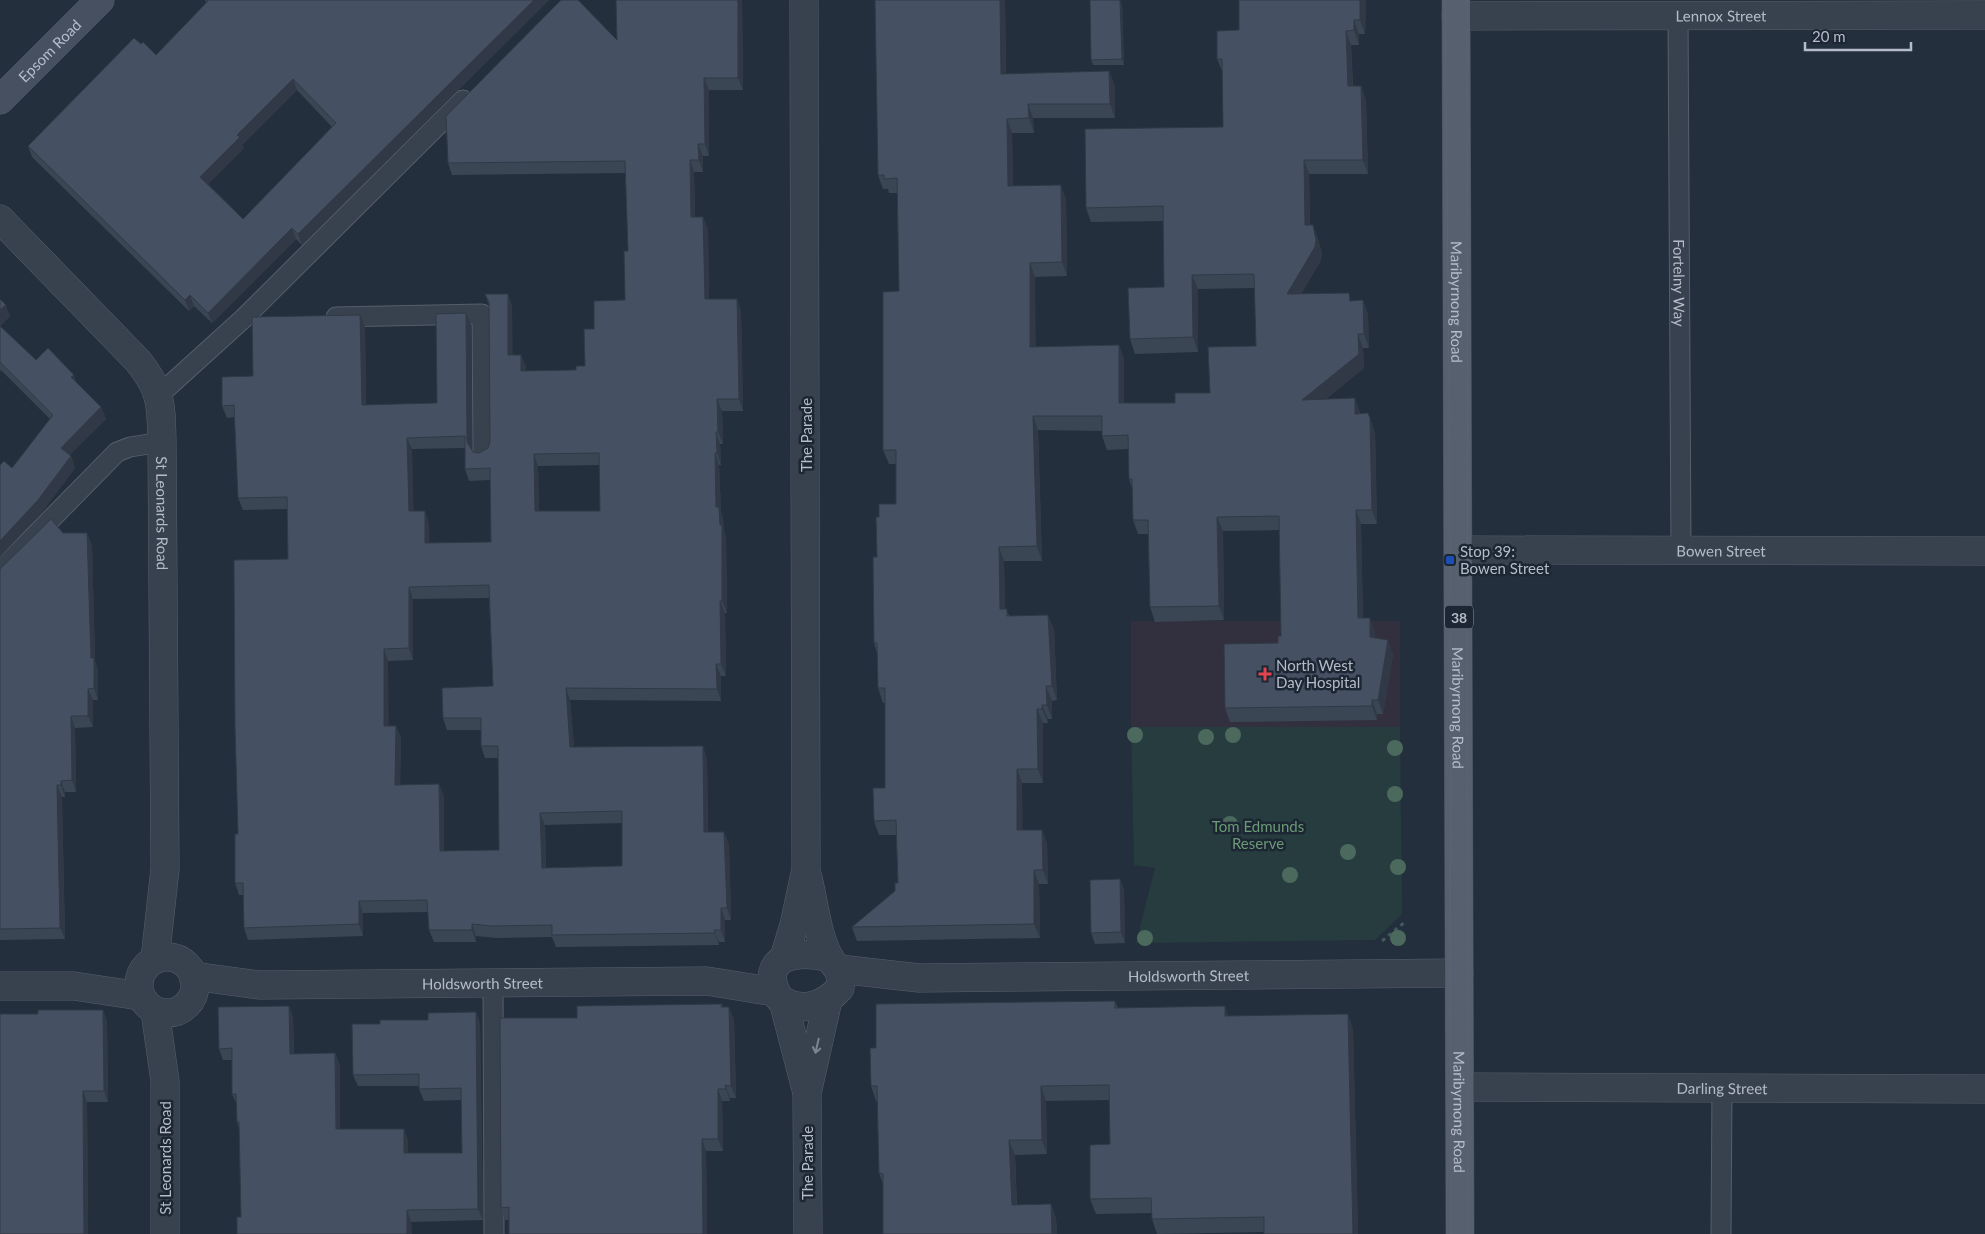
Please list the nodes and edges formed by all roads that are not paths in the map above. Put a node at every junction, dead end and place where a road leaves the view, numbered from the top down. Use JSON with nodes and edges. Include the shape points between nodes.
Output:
{"nodes":[{"id":1,"x":100,"y":0,"type":"edge"},
{"id":2,"x":804,"y":0,"type":"edge"},
{"id":3,"x":1771,"y":7,"type":"edge"},
{"id":4,"x":1456,"y":8,"type":"edge"},
{"id":5,"x":1678,"y":14,"type":"junction"},
{"id":6,"x":1985,"y":15,"type":"edge"},
{"id":7,"x":473,"y":90,"type":"edge"},
{"id":8,"x":0,"y":100,"type":"edge"},
{"id":9,"x":0,"y":219,"type":"edge"},
{"id":10,"x":314,"y":317,"type":"edge"},
{"id":11,"x":244,"y":318,"type":"junction"},
{"id":12,"x":274,"y":318,"type":"edge"},
{"id":13,"x":159,"y":394,"type":"junction"},
{"id":14,"x":162,"y":442,"type":"junction"},
{"id":15,"x":483,"y":454,"type":"edge"},
{"id":16,"x":1459,"y":550,"type":"junction"},
{"id":17,"x":1681,"y":551,"type":"junction"},
{"id":18,"x":1985,"y":551,"type":"edge"},
{"id":19,"x":0,"y":571,"type":"edge"},
{"id":20,"x":806,"y":869,"type":"junction"},
{"id":21,"x":1459,"y":972,"type":"junction"},
{"id":22,"x":834,"y":979,"type":"junction"},
{"id":23,"x":779,"y":980,"type":"junction"},
{"id":24,"x":493,"y":983,"type":"junction"},
{"id":25,"x":0,"y":986,"type":"edge"},
{"id":26,"x":167,"y":986,"type":"junction"},
{"id":27,"x":1460,"y":1087,"type":"junction"},
{"id":28,"x":1722,"y":1087,"type":"junction"},
{"id":29,"x":1985,"y":1088,"type":"edge"},
{"id":30,"x":807,"y":1093,"type":"junction"},
{"id":31,"x":165,"y":1234,"type":"edge"},
{"id":32,"x":494,"y":1234,"type":"edge"},
{"id":33,"x":808,"y":1234,"type":"edge"},
{"id":34,"x":1460,"y":1234,"type":"edge"},
{"id":35,"x":1721,"y":1234,"type":"edge"}],
"edges":[{"from":1,"to":8,"type":"main road","name":"Epsom Road"},
{"from":2,"to":20,"type":"street","name":"The Parade"},
{"from":3,"to":5,"type":"street","name":"Lennox Street"},
{"from":3,"to":6,"type":"street","name":"Lennox Street"},
{"from":4,"to":5,"type":"street","name":"Lennox Street"},
{"from":4,"to":16,"type":"main road","name":"Maribyrnong Road","number":"38"},
{"from":5,"to":17,"type":"lane","name":"Fortelny Way"},
{"from":7,"to":11,"type":"lane"},
{"from":9,"to":13,"type":"street","name":"St Leonards Road","via":[[138,361],[153,379]]},
{"from":10,"to":15,"type":"lane","via":[[482,314]]},
{"from":11,"to":12,"type":"lane"},
{"from":11,"to":13,"type":"lane"},
{"from":13,"to":14,"type":"street","name":"St Leonards Road"},
{"from":14,"to":19,"type":"lane","via":[[130,446],[117,452]]},
{"from":14,"to":26,"type":"street","name":"St Leonards Road"},
{"from":16,"to":17,"type":"street","name":"Bowen Street"},
{"from":16,"to":21,"type":"main road","name":"Maribyrnong Road","number":"38"},
{"from":17,"to":18,"type":"street","name":"Bowen Street"},
{"from":20,"to":22,"type":"street","name":"The Parade"},
{"from":20,"to":23,"type":"street","name":"The Parade"},
{"from":21,"to":22,"type":"street","name":"Holdsworth Street"},
{"from":21,"to":27,"type":"main road","name":"Maribyrnong Road","number":"38"},
{"from":22,"to":23,"type":"street","name":"Holdsworth Street","via":[[807,1006]]},
{"from":22,"to":23,"type":"street","name":"Holdsworth Street","via":[[812,953],[792,955]]},
{"from":22,"to":30,"type":"street","name":"The Parade","one_way":true},
{"from":23,"to":24,"type":"street","name":"Holdsworth Street"},
{"from":23,"to":30,"type":"street","name":"The Parade"},
{"from":24,"to":26,"type":"street","name":"Holdsworth Street"},
{"from":24,"to":32,"type":"lane"},
{"from":25,"to":26,"type":"street","name":"Holdsworth Street"},
{"from":26,"to":31,"type":"street","name":"St Leonards Road"},
{"from":27,"to":28,"type":"street","name":"Darling Street"},
{"from":27,"to":34,"type":"main road","name":"Maribyrnong Road","number":"38"},
{"from":28,"to":29,"type":"street","name":"Darling Street"},
{"from":28,"to":35,"type":"lane"},
{"from":30,"to":33,"type":"street","name":"The Parade"}]}
